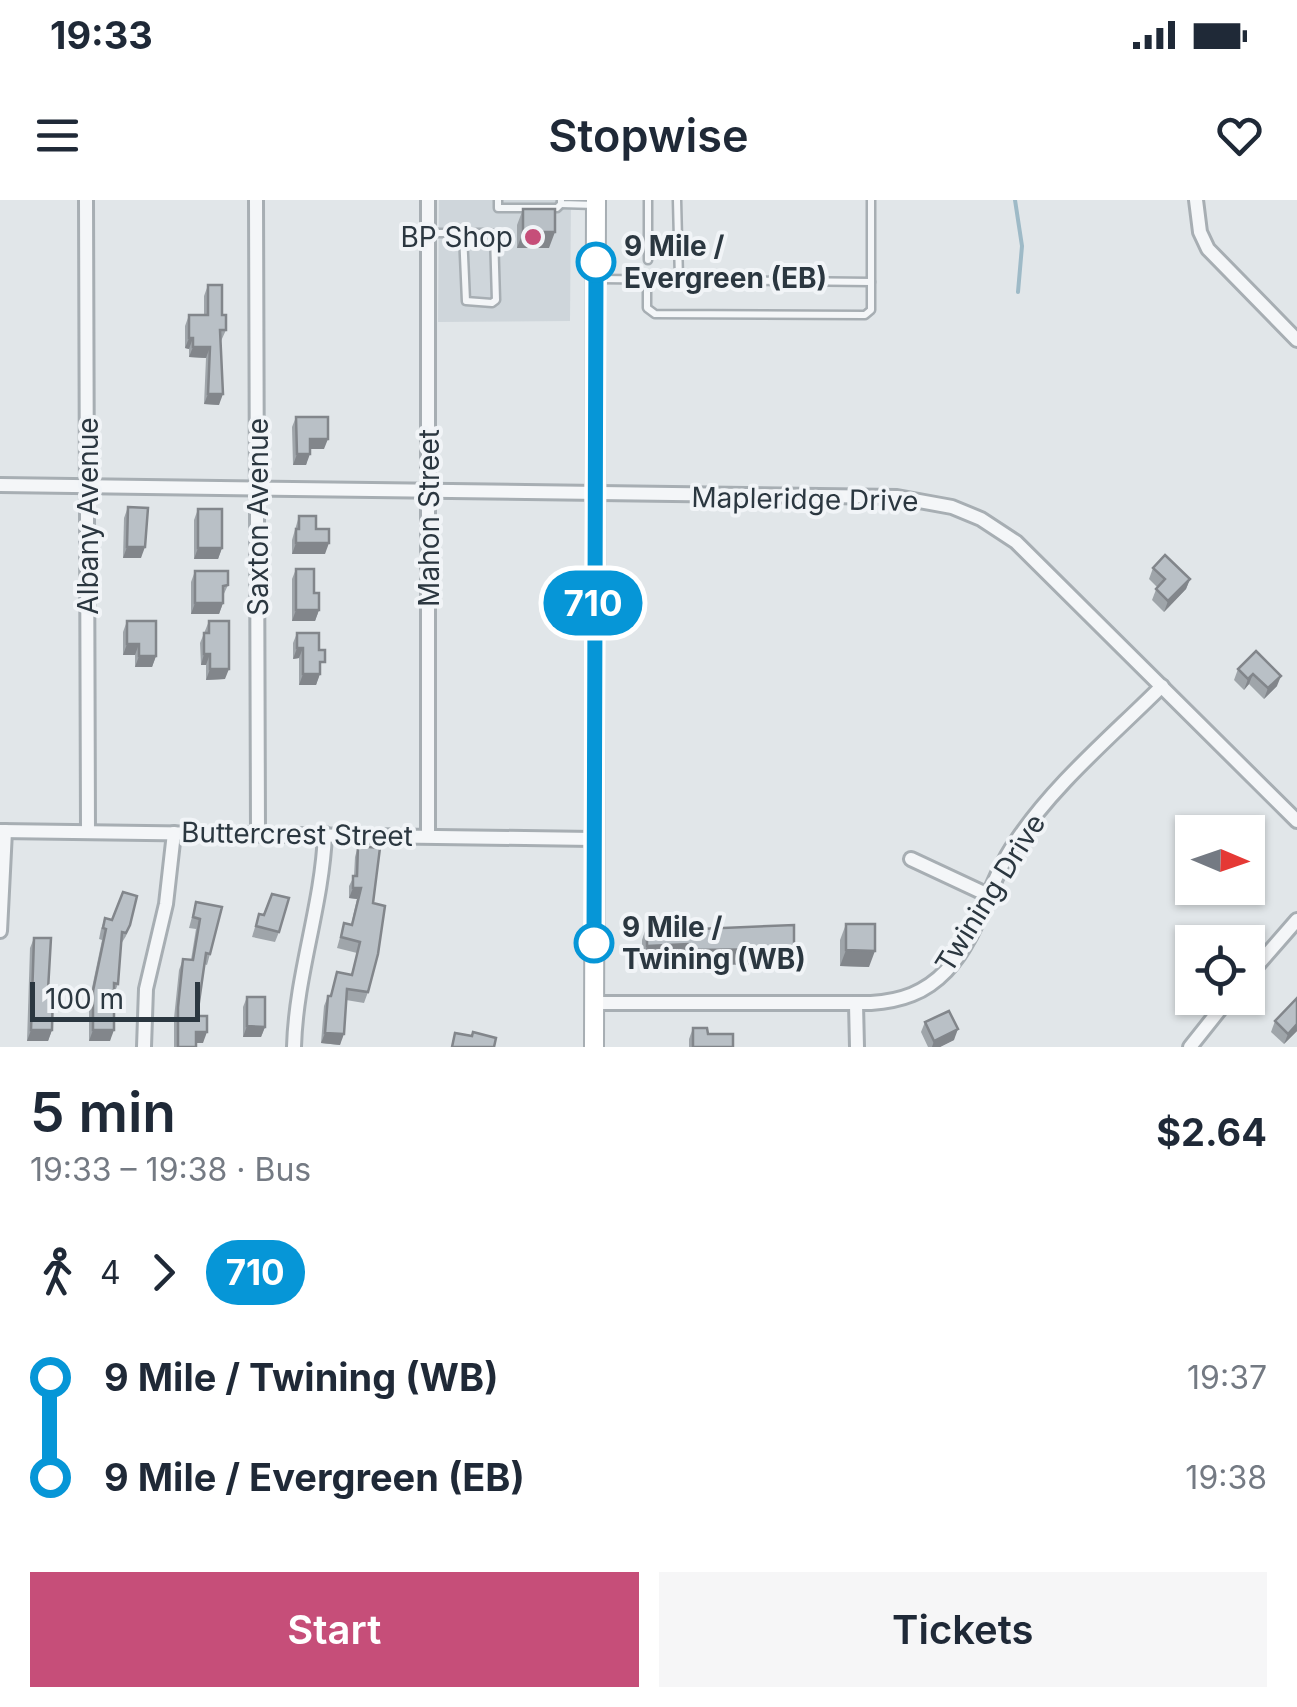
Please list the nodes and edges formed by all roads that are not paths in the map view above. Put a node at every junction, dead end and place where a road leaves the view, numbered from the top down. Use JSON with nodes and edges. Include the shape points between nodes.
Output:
{"nodes":[{"id":1,"x":86,"y":200,"type":"edge"},
{"id":2,"x":256,"y":200,"type":"edge"},
{"id":3,"x":428,"y":200,"type":"edge"},
{"id":4,"x":498,"y":200,"type":"edge"},
{"id":5,"x":648,"y":200,"type":"edge"},
{"id":6,"x":677,"y":200,"type":"edge"},
{"id":7,"x":871,"y":200,"type":"edge"},
{"id":8,"x":1196,"y":200,"type":"edge"},
{"id":9,"x":561,"y":202,"type":"edge"},
{"id":10,"x":596,"y":203,"type":"edge"},
{"id":11,"x":428,"y":233,"type":"junction"},
{"id":12,"x":463,"y":233,"type":"junction"},
{"id":13,"x":648,"y":260,"type":"dead end"},
{"id":14,"x":596,"y":280,"type":"junction"},
{"id":15,"x":647,"y":280,"type":"junction"},
{"id":16,"x":679,"y":280,"type":"junction"},
{"id":17,"x":871,"y":282,"type":"junction"},
{"id":18,"x":1297,"y":340,"type":"edge"},
{"id":19,"x":0,"y":486,"type":"edge"},
{"id":20,"x":89,"y":486,"type":"junction"},
{"id":21,"x":258,"y":490,"type":"junction"},
{"id":22,"x":428,"y":492,"type":"junction"},
{"id":23,"x":593,"y":494,"type":"junction"},
{"id":24,"x":1162,"y":686,"type":"junction"},
{"id":25,"x":1297,"y":821,"type":"edge"},
{"id":26,"x":2,"y":831,"type":"edge"},
{"id":27,"x":88,"y":832,"type":"junction"},
{"id":28,"x":174,"y":833,"type":"junction"},
{"id":29,"x":258,"y":833,"type":"junction"},
{"id":30,"x":324,"y":834,"type":"junction"},
{"id":31,"x":428,"y":836,"type":"junction"},
{"id":32,"x":593,"y":839,"type":"junction"},
{"id":33,"x":912,"y":859,"type":"dead end"},
{"id":34,"x":988,"y":895,"type":"junction"},
{"id":35,"x":1297,"y":920,"type":"edge"},
{"id":36,"x":0,"y":931,"type":"edge"},
{"id":37,"x":1265,"y":957,"type":"edge"},
{"id":38,"x":594,"y":1003,"type":"junction"},
{"id":39,"x":856,"y":1004,"type":"junction"},
{"id":40,"x":1215,"y":1015,"type":"edge"},
{"id":41,"x":144,"y":1047,"type":"edge"},
{"id":42,"x":294,"y":1047,"type":"edge"},
{"id":43,"x":594,"y":1047,"type":"edge"},
{"id":44,"x":857,"y":1047,"type":"edge"},
{"id":45,"x":1190,"y":1047,"type":"edge"}],
"edges":[{"from":1,"to":20,"type":"street","name":"Albany Avenue"},
{"from":2,"to":21,"type":"street","name":"Saxton Avenue"},
{"from":3,"to":11,"type":"street","name":"Mahon Street"},
{"from":4,"to":9,"type":"lane","via":[[498,208],[557,208]]},
{"from":5,"to":13,"type":"lane"},
{"from":6,"to":16,"type":"lane"},
{"from":7,"to":17,"type":"lane"},
{"from":8,"to":18,"type":"street","via":[[1208,250]]},
{"from":9,"to":10,"type":"lane"},
{"from":10,"to":14,"type":"main road"},
{"from":11,"to":12,"type":"lane"},
{"from":11,"to":22,"type":"street","name":"Mahon Street"},
{"from":12,"to":12,"type":"lane","via":[[496,237],[492,303],[466,300]]},
{"from":14,"to":15,"type":"lane"},
{"from":14,"to":23,"type":"main road"},
{"from":15,"to":16,"type":"lane"},
{"from":15,"to":17,"type":"lane","via":[[646,308],[655,314],[865,314],[871,310]]},
{"from":16,"to":17,"type":"lane"},
{"from":19,"to":20,"type":"street","name":"Mapleridge Drive"},
{"from":20,"to":21,"type":"street","name":"Mapleridge Drive"},
{"from":20,"to":27,"type":"street","name":"Albany Avenue"},
{"from":21,"to":22,"type":"street","name":"Mapleridge Drive"},
{"from":21,"to":29,"type":"street","name":"Saxton Avenue"},
{"from":22,"to":23,"type":"street","name":"Mapleridge Drive"},
{"from":22,"to":31,"type":"street","name":"Mahon Street"},
{"from":23,"to":24,"type":"street","name":"Mapleridge Drive","via":[[876,497],[952,507],[1016,542]]},
{"from":23,"to":32,"type":"main road"},
{"from":24,"to":25,"type":"street","name":"Mapleridge Drive"},
{"from":24,"to":34,"type":"street","name":"Twining Drive","via":[[1024,830]]},
{"from":26,"to":27,"type":"street","name":"Buttercrest Street"},
{"from":26,"to":36,"type":"street"},
{"from":27,"to":28,"type":"street","name":"Buttercrest Street"},
{"from":28,"to":29,"type":"street","name":"Buttercrest Street"},
{"from":28,"to":41,"type":"street","via":[[146,989]]},
{"from":29,"to":30,"type":"street","name":"Buttercrest Street"},
{"from":30,"to":31,"type":"street","name":"Buttercrest Street"},
{"from":30,"to":42,"type":"street"},
{"from":31,"to":32,"type":"street","name":"Buttercrest Street"},
{"from":32,"to":38,"type":"main road"},
{"from":33,"to":34,"type":"street"},
{"from":34,"to":39,"type":"street","name":"Twining Drive","via":[[958,955],[935,982],[900,1000]]},
{"from":35,"to":37,"type":"street"},
{"from":38,"to":39,"type":"street","name":"Twining Drive"},
{"from":38,"to":43,"type":"main road"},
{"from":39,"to":44,"type":"street"},
{"from":40,"to":45,"type":"street"}]}
